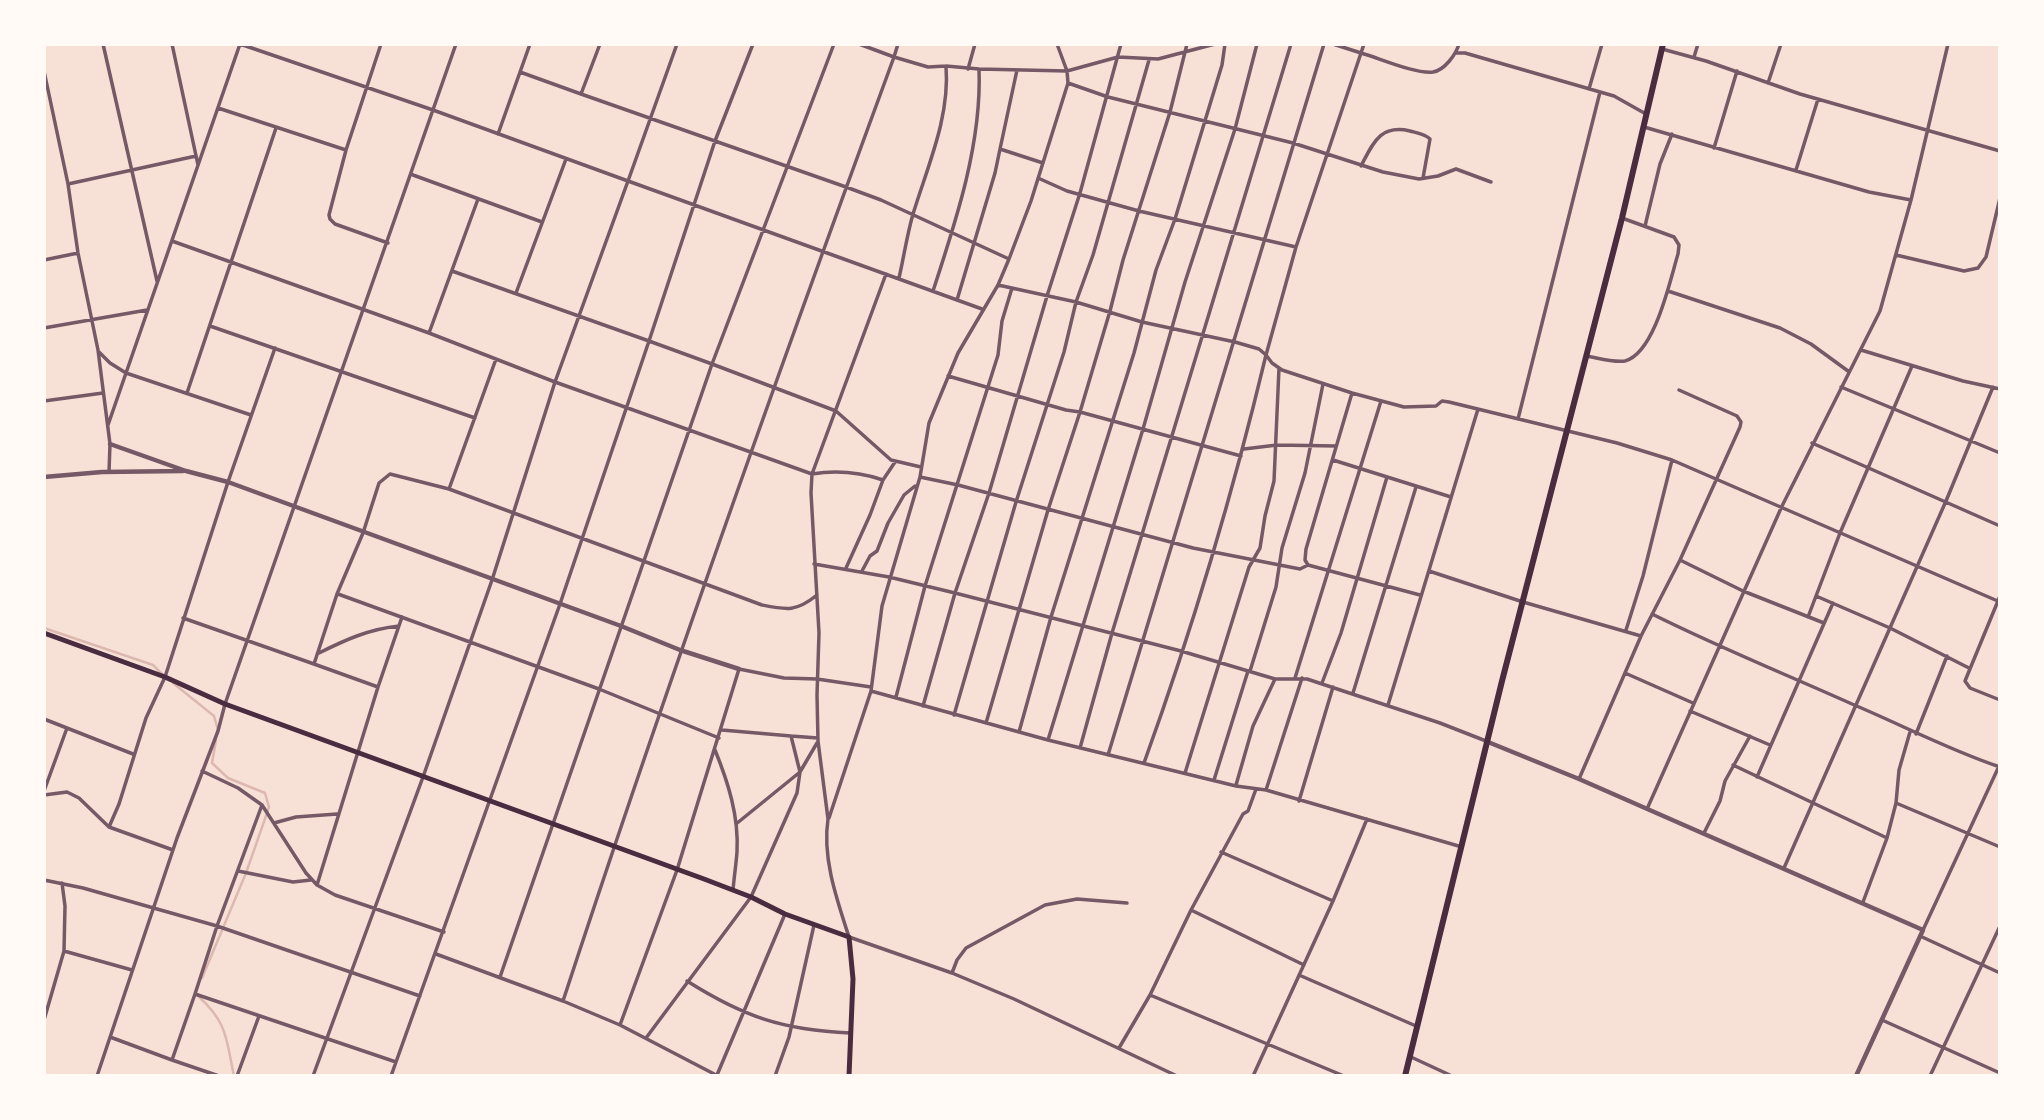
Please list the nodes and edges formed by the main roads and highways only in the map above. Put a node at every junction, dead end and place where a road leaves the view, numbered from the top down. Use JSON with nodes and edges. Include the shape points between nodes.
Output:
{"nodes":[{"id":1,"x":1663,"y":46,"type":"edge"},
{"id":2,"x":44,"y":633,"type":"edge"},
{"id":3,"x":849,"y":1076,"type":"edge"},
{"id":4,"x":1405,"y":1076,"type":"edge"}],
"edges":[{"from":1,"to":4,"type":"highway"},
{"from":2,"to":3,"type":"main road","via":[[849,937],[853,979]]}]}
